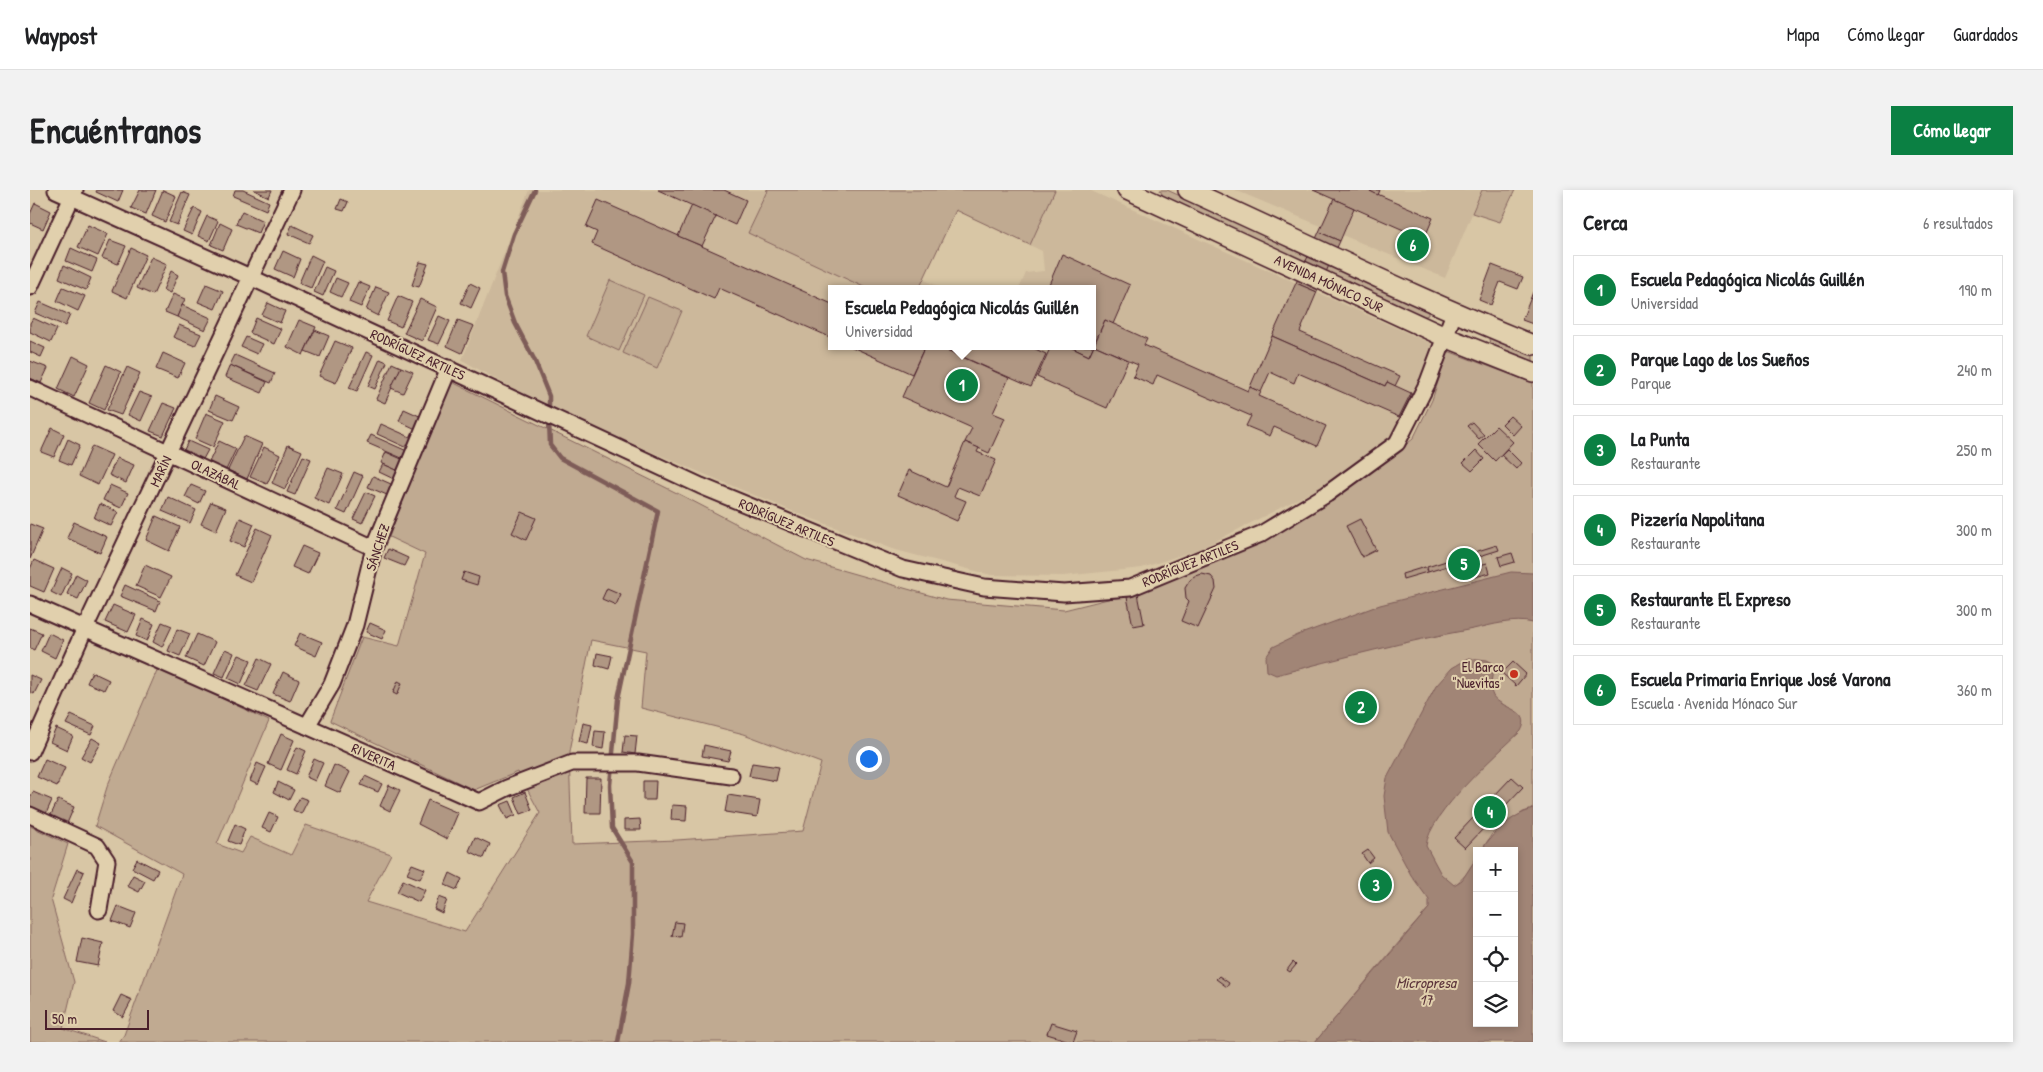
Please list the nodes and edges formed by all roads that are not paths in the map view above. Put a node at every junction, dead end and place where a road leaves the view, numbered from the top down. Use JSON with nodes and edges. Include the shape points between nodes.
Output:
{"nodes":[{"id":1,"x":56,"y":190,"type":"edge"},
{"id":2,"x":292,"y":190,"type":"edge"},
{"id":3,"x":1127,"y":190,"type":"edge"},
{"id":4,"x":1188,"y":190,"type":"edge"},
{"id":5,"x":74,"y":194,"type":"edge"},
{"id":6,"x":250,"y":277,"type":"junction"},
{"id":7,"x":30,"y":287,"type":"edge"},
{"id":8,"x":1454,"y":313,"type":"junction"},
{"id":9,"x":1445,"y":337,"type":"junction"},
{"id":10,"x":1533,"y":345,"type":"edge"},
{"id":11,"x":449,"y":368,"type":"junction"},
{"id":12,"x":1533,"y":372,"type":"edge"},
{"id":13,"x":30,"y":388,"type":"edge"},
{"id":14,"x":169,"y":452,"type":"junction"},
{"id":15,"x":374,"y":548,"type":"junction"},
{"id":16,"x":30,"y":604,"type":"edge"},
{"id":17,"x":85,"y":628,"type":"junction"},
{"id":18,"x":307,"y":726,"type":"junction"},
{"id":19,"x":30,"y":752,"type":"edge"},
{"id":20,"x":731,"y":776,"type":"dead end"},
{"id":21,"x":30,"y":815,"type":"edge"},
{"id":22,"x":99,"y":910,"type":"dead end"}],
"edges":[{"from":1,"to":5,"type":"street","name":"RODRÍGUEZ ARTILES"},
{"from":2,"to":6,"type":"street","name":"MARÍN"},
{"from":3,"to":9,"type":"main road","name":"AVENIDA MÓNACO SUR"},
{"from":4,"to":8,"type":"main road","name":"AVENIDA MÓNACO SUR"},
{"from":5,"to":6,"type":"street","name":"RODRÍGUEZ ARTILES"},
{"from":5,"to":7,"type":"street"},
{"from":6,"to":11,"type":"street","name":"RODRÍGUEZ ARTILES"},
{"from":6,"to":14,"type":"street","name":"MARÍN"},
{"from":8,"to":9,"type":"street","name":"RODRÍGUEZ ARTILES"},
{"from":8,"to":10,"type":"main road","name":"AVENIDA MÓNACO SUR"},
{"from":9,"to":11,"type":"street","name":"RODRÍGUEZ ARTILES","via":[[1428,382],[1397,443],[1327,494],[1261,534],[1130,588],[1064,593],[984,587],[903,569],[701,486]]},
{"from":9,"to":12,"type":"main road","name":"AVENIDA MÓNACO SUR"},
{"from":11,"to":15,"type":"street","name":"SÁNCHEZ"},
{"from":13,"to":14,"type":"street","name":"OLAZÁBAL"},
{"from":14,"to":15,"type":"street","name":"OLAZÁBAL"},
{"from":14,"to":17,"type":"street","name":"MARÍN"},
{"from":15,"to":18,"type":"street","name":"SÁNCHEZ","via":[[355,624],[332,684]]},
{"from":16,"to":17,"type":"street","name":"RIVERITA"},
{"from":17,"to":18,"type":"street","name":"RIVERITA"},
{"from":17,"to":19,"type":"street","name":"MARÍN"},
{"from":18,"to":20,"type":"street","name":"RIVERITA","via":[[479,802],[572,763],[638,763]]},
{"from":21,"to":22,"type":"street","via":[[97,846],[108,860]]}]}
